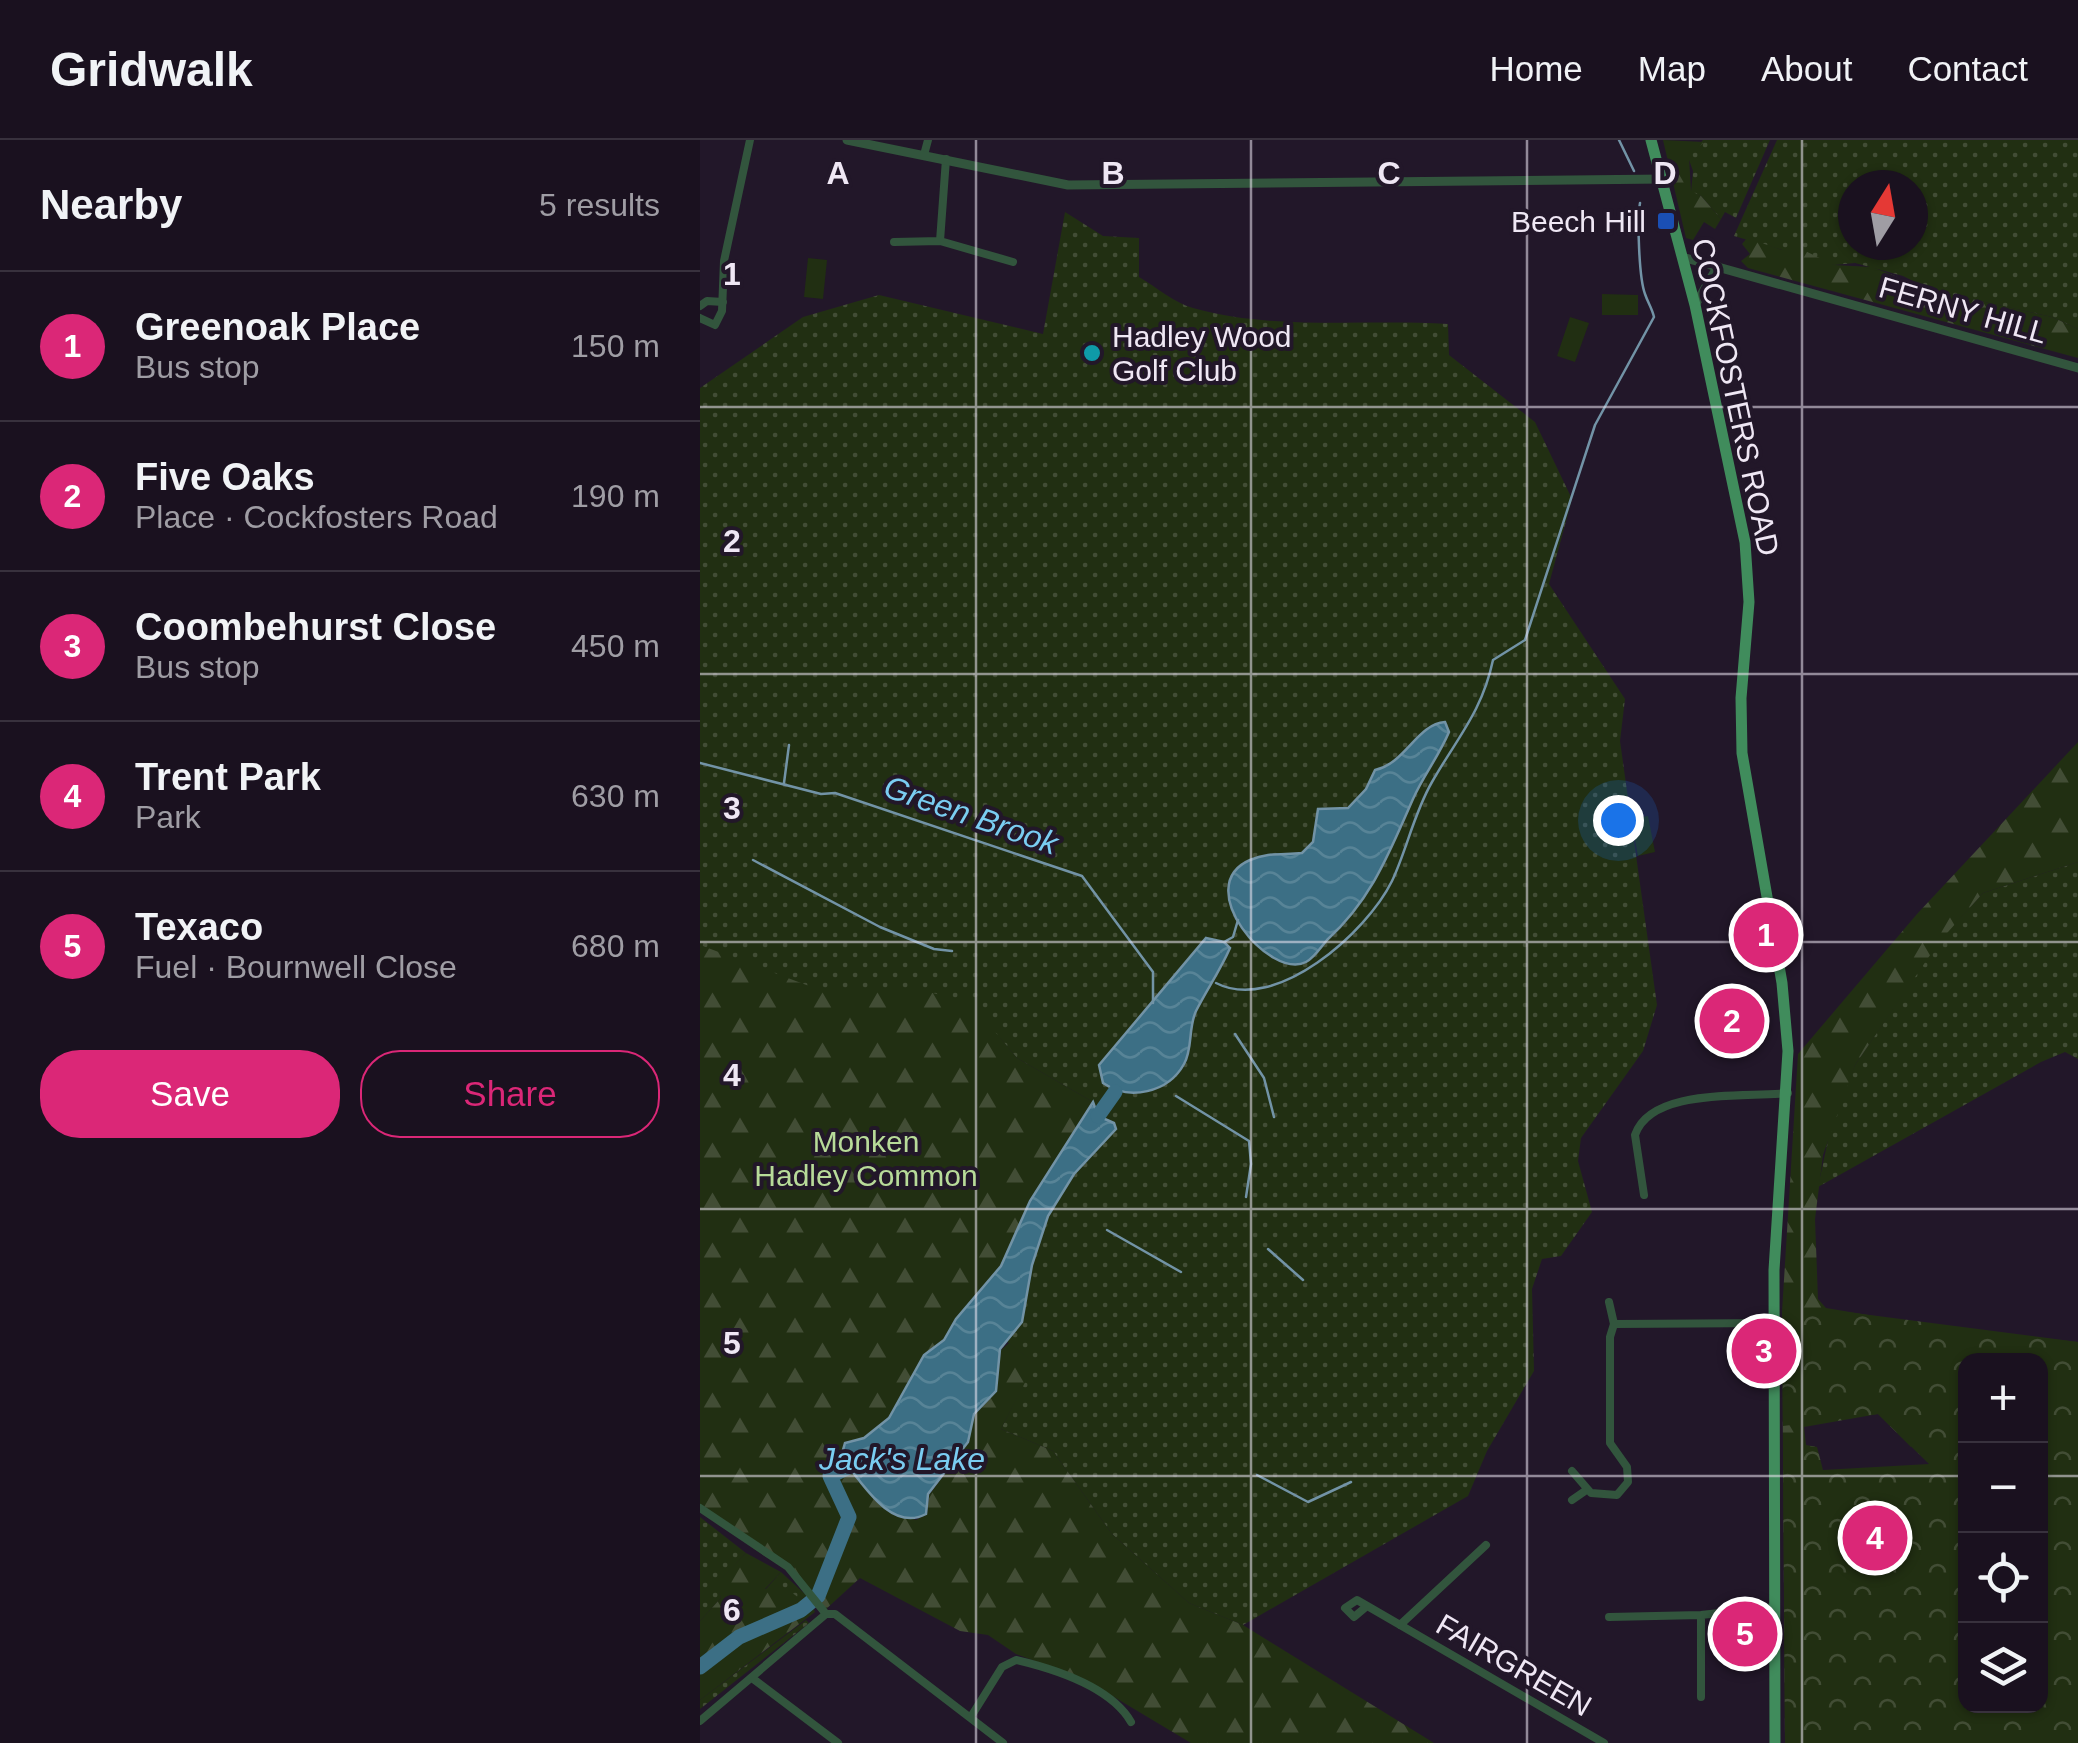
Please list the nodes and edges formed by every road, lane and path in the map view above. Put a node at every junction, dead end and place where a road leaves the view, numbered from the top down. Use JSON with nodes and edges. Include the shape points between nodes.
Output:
{"nodes":[{"id":1,"x":750,"y":140,"type":"edge"},
{"id":2,"x":846,"y":140,"type":"edge"},
{"id":3,"x":928,"y":140,"type":"edge"},
{"id":4,"x":1651,"y":140,"type":"edge"},
{"id":5,"x":924,"y":155,"type":"junction"},
{"id":6,"x":946,"y":159,"type":"junction"},
{"id":7,"x":1664,"y":179,"type":"junction"},
{"id":8,"x":940,"y":241,"type":"junction"},
{"id":9,"x":894,"y":242,"type":"dead end"},
{"id":10,"x":1682,"y":257,"type":"junction"},
{"id":11,"x":1014,"y":262,"type":"dead end"},
{"id":12,"x":1718,"y":266,"type":"junction"},
{"id":13,"x":724,"y":302,"type":"junction"},
{"id":14,"x":700,"y":306,"type":"edge"},
{"id":15,"x":1695,"y":306,"type":"junction"},
{"id":16,"x":700,"y":318,"type":"edge"},
{"id":17,"x":2078,"y":368,"type":"edge"},
{"id":18,"x":1696,"y":1082,"type":"dead end"},
{"id":19,"x":1788,"y":1093,"type":"junction"},
{"id":20,"x":1697,"y":1095,"type":"junction"},
{"id":21,"x":1644,"y":1195,"type":"dead end"},
{"id":22,"x":1609,"y":1302,"type":"dead end"},
{"id":23,"x":1773,"y":1323,"type":"junction"},
{"id":24,"x":1614,"y":1324,"type":"junction"},
{"id":25,"x":1572,"y":1471,"type":"dead end"},
{"id":26,"x":1585,"y":1490,"type":"junction"},
{"id":27,"x":1572,"y":1500,"type":"dead end"},
{"id":28,"x":700,"y":1508,"type":"edge"},
{"id":29,"x":1486,"y":1545,"type":"dead end"},
{"id":30,"x":1366,"y":1606,"type":"dead end"},
{"id":31,"x":1774,"y":1607,"type":"junction"},
{"id":32,"x":831,"y":1614,"type":"junction"},
{"id":33,"x":1702,"y":1616,"type":"junction"},
{"id":34,"x":1609,"y":1618,"type":"dead end"},
{"id":35,"x":1400,"y":1625,"type":"junction"},
{"id":36,"x":752,"y":1678,"type":"junction"},
{"id":37,"x":1701,"y":1697,"type":"dead end"},
{"id":38,"x":972,"y":1715,"type":"junction"},
{"id":39,"x":700,"y":1721,"type":"edge"},
{"id":40,"x":1131,"y":1722,"type":"dead end"},
{"id":41,"x":838,"y":1743,"type":"edge"},
{"id":42,"x":1004,"y":1743,"type":"edge"},
{"id":43,"x":1604,"y":1743,"type":"edge"},
{"id":44,"x":1775,"y":1743,"type":"edge"}],
"edges":[{"from":1,"to":13,"type":"street","via":[[724,261]]},
{"from":2,"to":5,"type":"street"},
{"from":3,"to":5,"type":"street"},
{"from":4,"to":7,"type":"main road","name":"COCKFOSTERS ROAD"},
{"from":5,"to":6,"type":"street"},
{"from":6,"to":7,"type":"street","via":[[1078,185]]},
{"from":6,"to":8,"type":"street"},
{"from":7,"to":10,"type":"main road","name":"COCKFOSTERS ROAD"},
{"from":8,"to":9,"type":"street"},
{"from":8,"to":11,"type":"street"},
{"from":10,"to":12,"type":"street","name":"FERNY HILL"},
{"from":10,"to":15,"type":"main road","name":"COCKFOSTERS ROAD"},
{"from":12,"to":15,"type":"street"},
{"from":12,"to":17,"type":"street","name":"FERNY HILL"},
{"from":13,"to":14,"type":"street"},
{"from":13,"to":16,"type":"street","via":[[714,325]]},
{"from":15,"to":19,"type":"main road","name":"COCKFOSTERS ROAD","via":[[1746,542],[1742,754],[1782,983]]},
{"from":18,"to":20,"type":"street"},
{"from":19,"to":20,"type":"street"},
{"from":19,"to":23,"type":"main road","name":"COCKFOSTERS ROAD"},
{"from":20,"to":21,"type":"street","via":[[1652,1114],[1638,1128]]},
{"from":22,"to":24,"type":"street"},
{"from":23,"to":24,"type":"street"},
{"from":23,"to":31,"type":"main road","name":"COCKFOSTERS ROAD"},
{"from":24,"to":26,"type":"street","via":[[1610,1443],[1627,1467],[1628,1482],[1617,1495]]},
{"from":25,"to":26,"type":"street"},
{"from":26,"to":27,"type":"street"},
{"from":28,"to":32,"type":"street","via":[[788,1567]]},
{"from":29,"to":35,"type":"street","name":"FAIRGREEN"},
{"from":30,"to":35,"type":"street","name":"FAIRGREEN"},
{"from":31,"to":33,"type":"street"},
{"from":31,"to":44,"type":"main road","name":"COCKFOSTERS ROAD"},
{"from":32,"to":36,"type":"street"},
{"from":32,"to":38,"type":"street"},
{"from":33,"to":34,"type":"street"},
{"from":33,"to":37,"type":"street"},
{"from":35,"to":43,"type":"street","name":"FAIRGREEN"},
{"from":36,"to":39,"type":"street"},
{"from":36,"to":41,"type":"street"},
{"from":38,"to":40,"type":"street","via":[[1002,1667],[1016,1660],[1105,1695]]},
{"from":38,"to":42,"type":"street"}]}
